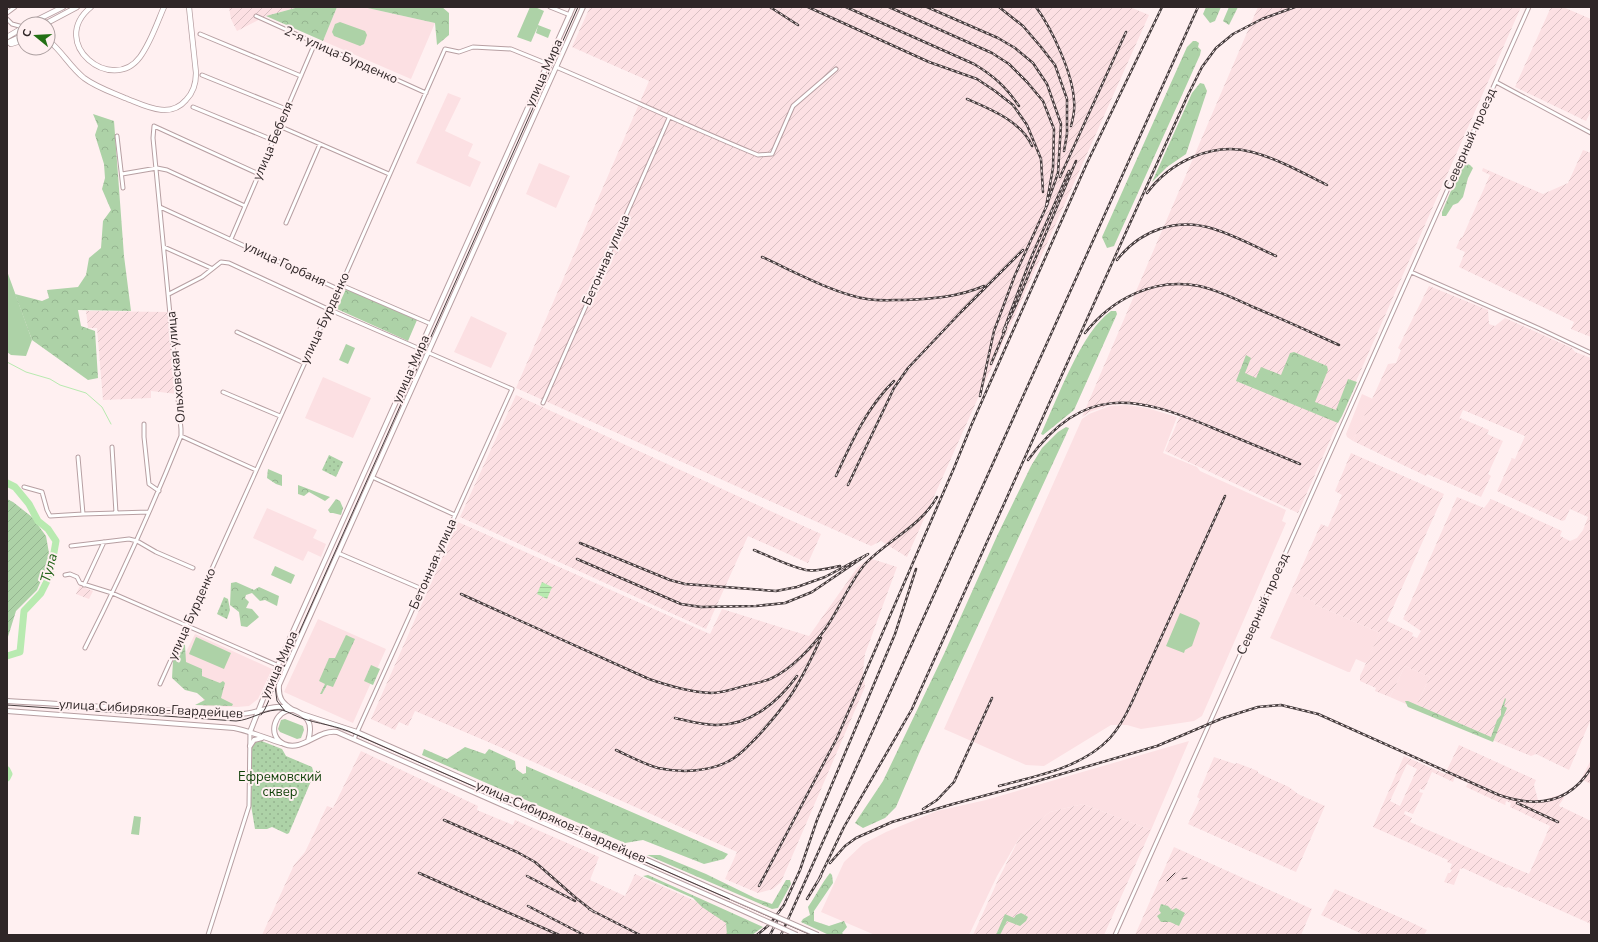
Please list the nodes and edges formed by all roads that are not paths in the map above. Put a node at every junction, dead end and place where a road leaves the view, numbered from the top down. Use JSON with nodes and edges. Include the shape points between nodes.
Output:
{"nodes":[{"id":1,"x":14,"y":7,"type":"edge"},
{"id":2,"x":63,"y":7,"type":"edge"},
{"id":3,"x":76,"y":7,"type":"edge"},
{"id":4,"x":91,"y":7,"type":"edge"},
{"id":5,"x":164,"y":7,"type":"edge"},
{"id":6,"x":189,"y":7,"type":"edge"},
{"id":7,"x":550,"y":7,"type":"edge"},
{"id":8,"x":573,"y":7,"type":"edge"},
{"id":9,"x":583,"y":7,"type":"edge"},
{"id":10,"x":1529,"y":7,"type":"edge"},
{"id":11,"x":7,"y":13,"type":"edge"},
{"id":12,"x":570,"y":15,"type":"junction"},
{"id":13,"x":45,"y":16,"type":"edge"},
{"id":14,"x":256,"y":16,"type":"dead end"},
{"id":15,"x":56,"y":18,"type":"edge"},
{"id":16,"x":578,"y":18,"type":"junction"},
{"id":17,"x":7,"y":19,"type":"edge"},
{"id":18,"x":16,"y":25,"type":"edge"},
{"id":19,"x":16,"y":32,"type":"edge"},
{"id":20,"x":200,"y":34,"type":"dead end"},
{"id":21,"x":7,"y":37,"type":"edge"},
{"id":22,"x":16,"y":39,"type":"edge"},
{"id":23,"x":315,"y":43,"type":"junction"},
{"id":24,"x":7,"y":44,"type":"edge"},
{"id":25,"x":56,"y":47,"type":"edge"},
{"id":26,"x":548,"y":64,"type":"junction"},
{"id":27,"x":556,"y":67,"type":"junction"},
{"id":28,"x":836,"y":69,"type":"dead end"},
{"id":29,"x":202,"y":75,"type":"dead end"},
{"id":30,"x":301,"y":76,"type":"junction"},
{"id":31,"x":1496,"y":82,"type":"junction"},
{"id":32,"x":426,"y":93,"type":"junction"},
{"id":33,"x":193,"y":107,"type":"dead end"},
{"id":34,"x":286,"y":109,"type":"junction"},
{"id":35,"x":669,"y":118,"type":"junction"},
{"id":36,"x":279,"y":126,"type":"junction"},
{"id":37,"x":1591,"y":133,"type":"edge"},
{"id":38,"x":117,"y":136,"type":"dead end"},
{"id":39,"x":273,"y":140,"type":"junction"},
{"id":40,"x":320,"y":144,"type":"junction"},
{"id":41,"x":157,"y":168,"type":"junction"},
{"id":42,"x":122,"y":174,"type":"junction"},
{"id":43,"x":259,"y":174,"type":"junction"},
{"id":44,"x":389,"y":174,"type":"junction"},
{"id":45,"x":123,"y":188,"type":"dead end"},
{"id":46,"x":245,"y":206,"type":"junction"},
{"id":47,"x":160,"y":207,"type":"junction"},
{"id":48,"x":286,"y":223,"type":"dead end"},
{"id":49,"x":231,"y":239,"type":"junction"},
{"id":50,"x":164,"y":247,"type":"junction"},
{"id":51,"x":212,"y":268,"type":"junction"},
{"id":52,"x":1411,"y":272,"type":"junction"},
{"id":53,"x":341,"y":285,"type":"junction"},
{"id":54,"x":338,"y":289,"type":"junction"},
{"id":55,"x":169,"y":294,"type":"junction"},
{"id":56,"x":328,"y":310,"type":"junction"},
{"id":57,"x":431,"y":324,"type":"junction"},
{"id":58,"x":236,"y":332,"type":"dead end"},
{"id":59,"x":420,"y":350,"type":"junction"},
{"id":60,"x":428,"y":353,"type":"junction"},
{"id":61,"x":1591,"y":353,"type":"edge"},
{"id":62,"x":304,"y":363,"type":"junction"},
{"id":63,"x":512,"y":389,"type":"joint"},
{"id":64,"x":223,"y":392,"type":"dead end"},
{"id":65,"x":543,"y":403,"type":"dead end"},
{"id":66,"x":280,"y":416,"type":"junction"},
{"id":67,"x":144,"y":424,"type":"dead end"},
{"id":68,"x":181,"y":436,"type":"junction"},
{"id":69,"x":112,"y":447,"type":"dead end"},
{"id":70,"x":78,"y":457,"type":"dead end"},
{"id":71,"x":256,"y":470,"type":"junction"},
{"id":72,"x":372,"y":477,"type":"junction"},
{"id":73,"x":24,"y":487,"type":"dead end"},
{"id":74,"x":158,"y":492,"type":"junction"},
{"id":75,"x":149,"y":512,"type":"junction"},
{"id":76,"x":116,"y":513,"type":"junction"},
{"id":77,"x":83,"y":514,"type":"junction"},
{"id":78,"x":455,"y":515,"type":"junction"},
{"id":79,"x":137,"y":541,"type":"junction"},
{"id":80,"x":104,"y":542,"type":"junction"},
{"id":81,"x":71,"y":546,"type":"dead end"},
{"id":82,"x":338,"y":553,"type":"junction"},
{"id":83,"x":193,"y":568,"type":"dead end"},
{"id":84,"x":66,"y":575,"type":"dead end"},
{"id":85,"x":84,"y":585,"type":"junction"},
{"id":86,"x":422,"y":589,"type":"junction"},
{"id":87,"x":112,"y":593,"type":"junction"},
{"id":88,"x":186,"y":625,"type":"junction"},
{"id":89,"x":85,"y":648,"type":"dead end"},
{"id":90,"x":278,"y":666,"type":"junction"},
{"id":91,"x":286,"y":669,"type":"junction"},
{"id":92,"x":160,"y":684,"type":"dead end"},
{"id":93,"x":7,"y":701,"type":"edge"},
{"id":94,"x":293,"y":710,"type":"junction"},
{"id":95,"x":7,"y":711,"type":"edge"},
{"id":96,"x":258,"y":712,"type":"junction"},
{"id":97,"x":302,"y":714,"type":"junction"},
{"id":98,"x":250,"y":732,"type":"junction"},
{"id":99,"x":357,"y":732,"type":"junction"},
{"id":100,"x":265,"y":738,"type":"junction"},
{"id":101,"x":354,"y":739,"type":"junction"},
{"id":102,"x":308,"y":741,"type":"junction"},
{"id":103,"x":283,"y":744,"type":"junction"},
{"id":104,"x":250,"y":746,"type":"junction"},
{"id":105,"x":468,"y":781,"type":"junction"},
{"id":106,"x":465,"y":788,"type":"junction"},
{"id":107,"x":208,"y":935,"type":"edge"},
{"id":108,"x":797,"y":935,"type":"edge"},
{"id":109,"x":818,"y":935,"type":"edge"},
{"id":110,"x":1115,"y":935,"type":"edge"}],
"edges":[{"from":1,"to":11,"type":"street"},
{"from":2,"to":13,"type":"main road"},
{"from":3,"to":15,"type":"main road"},
{"from":4,"to":5,"type":"main road","via":[[79,25],[79,47],[94,65],[114,69],[132,64],[140,58]]},
{"from":6,"to":25,"type":"main road","via":[[196,82],[191,95],[183,104],[167,111],[149,108],[95,85],[73,68]]},
{"from":7,"to":12,"type":"street"},
{"from":8,"to":12,"type":"main road","name":"улица Мира"},
{"from":9,"to":16,"type":"main road","name":"улица Мира"},
{"from":10,"to":31,"type":"street","name":"Северный проезд"},
{"from":12,"to":16,"type":"main road"},
{"from":12,"to":26,"type":"main road","name":"улица Мира"},
{"from":14,"to":23,"type":"street","name":"2-я улица Бурденко"},
{"from":16,"to":27,"type":"main road","name":"улица Мира"},
{"from":17,"to":18,"type":"street"},
{"from":19,"to":21,"type":"main road"},
{"from":20,"to":30,"type":"street"},
{"from":22,"to":24,"type":"main road"},
{"from":23,"to":30,"type":"street","name":"улица Бебеля"},
{"from":23,"to":32,"type":"street","name":"2-я улица Бурденко"},
{"from":26,"to":27,"type":"main road"},
{"from":26,"to":32,"type":"street","name":"улица Бурденко","via":[[511,49],[473,47],[459,52],[445,49]]},
{"from":26,"to":57,"type":"main road","name":"улица Мира"},
{"from":27,"to":35,"type":"street","via":[[642,103]]},
{"from":27,"to":60,"type":"main road","name":"улица Мира"},
{"from":28,"to":35,"type":"street","via":[[793,106],[772,154],[758,155]]},
{"from":29,"to":34,"type":"street"},
{"from":30,"to":34,"type":"street","name":"улица Бебеля"},
{"from":31,"to":37,"type":"street"},
{"from":31,"to":52,"type":"street","name":"Северный проезд"},
{"from":32,"to":44,"type":"street","name":"улица Бурденко"},
{"from":33,"to":39,"type":"street"},
{"from":34,"to":36,"type":"street","name":"улица Бебеля"},
{"from":35,"to":65,"type":"street","name":"Бетонная улица"},
{"from":36,"to":39,"type":"street","name":"улица Бебеля"},
{"from":36,"to":40,"type":"street"},
{"from":38,"to":42,"type":"street"},
{"from":39,"to":43,"type":"street","name":"улица Бебеля"},
{"from":40,"to":44,"type":"street"},
{"from":40,"to":48,"type":"street"},
{"from":41,"to":42,"type":"street"},
{"from":41,"to":43,"type":"street","name":"Ольховская улица","via":[[154,126]]},
{"from":41,"to":46,"type":"street"},
{"from":41,"to":47,"type":"street","name":"Ольховская улица"},
{"from":42,"to":45,"type":"street"},
{"from":43,"to":46,"type":"street","name":"улица Бебеля"},
{"from":44,"to":53,"type":"street","name":"улица Бурденко"},
{"from":46,"to":49,"type":"street","name":"улица Бебеля"},
{"from":47,"to":49,"type":"street","name":"улица Горбаня"},
{"from":47,"to":50,"type":"street","name":"Ольховская улица"},
{"from":49,"to":54,"type":"street","name":"улица Горбаня"},
{"from":50,"to":51,"type":"street"},
{"from":50,"to":55,"type":"street","name":"Ольховская улица"},
{"from":51,"to":55,"type":"street","via":[[202,277]]},
{"from":51,"to":56,"type":"street","name":"улица Горбаня","via":[[221,262],[229,262]]},
{"from":52,"to":61,"type":"street"},
{"from":52,"to":110,"type":"street","name":"Северный проезд"},
{"from":53,"to":54,"type":"street","name":"улица Бурденко"},
{"from":53,"to":57,"type":"street","name":"улица Горбаня"},
{"from":54,"to":56,"type":"street","name":"улица Бурденко"},
{"from":55,"to":68,"type":"street","name":"Ольховская улица"},
{"from":56,"to":59,"type":"street","name":"улица Горбаня"},
{"from":56,"to":62,"type":"street","name":"улица Бурденко"},
{"from":57,"to":59,"type":"main road","name":"улица Мира"},
{"from":58,"to":62,"type":"street"},
{"from":59,"to":60,"type":"street","name":"улица Горбаня"},
{"from":59,"to":90,"type":"main road","name":"улица Мира"},
{"from":60,"to":63,"type":"street","name":"улица Горбаня"},
{"from":60,"to":72,"type":"main road","name":"улица Мира"},
{"from":62,"to":66,"type":"street","name":"улица Бурденко"},
{"from":63,"to":78,"type":"street","name":"Бетонная улица"},
{"from":64,"to":66,"type":"street"},
{"from":66,"to":71,"type":"street","name":"улица Бурденко"},
{"from":67,"to":74,"type":"street","via":[[149,484]]},
{"from":68,"to":71,"type":"street"},
{"from":68,"to":74,"type":"street","name":"Ольховская улица"},
{"from":69,"to":76,"type":"street"},
{"from":70,"to":77,"type":"street"},
{"from":71,"to":88,"type":"street","name":"улица Бурденко"},
{"from":72,"to":78,"type":"street"},
{"from":72,"to":82,"type":"main road","name":"улица Мира"},
{"from":73,"to":77,"type":"street","via":[[42,492],[50,516]]},
{"from":74,"to":75,"type":"street","name":"Ольховская улица"},
{"from":75,"to":76,"type":"street"},
{"from":75,"to":79,"type":"street","name":"Ольховская улица"},
{"from":76,"to":77,"type":"street"},
{"from":78,"to":86,"type":"street","name":"Бетонная улица"},
{"from":79,"to":80,"type":"street","via":[[129,539]]},
{"from":79,"to":83,"type":"street"},
{"from":79,"to":87,"type":"street","name":"Ольховская улица"},
{"from":80,"to":81,"type":"street"},
{"from":80,"to":85,"type":"street"},
{"from":82,"to":86,"type":"street"},
{"from":82,"to":91,"type":"main road","name":"улица Мира"},
{"from":84,"to":85,"type":"street","via":[[76,577],[80,584]]},
{"from":85,"to":87,"type":"street"},
{"from":86,"to":99,"type":"street","name":"Бетонная улица"},
{"from":87,"to":88,"type":"street"},
{"from":87,"to":89,"type":"street","name":"Ольховская улица"},
{"from":88,"to":90,"type":"street"},
{"from":88,"to":92,"type":"street","name":"улица Бурденко"},
{"from":90,"to":91,"type":"street"},
{"from":90,"to":96,"type":"main road","name":"улица Мира"},
{"from":91,"to":94,"type":"main road","name":"улица Мира","via":[[279,685],[280,698]]},
{"from":93,"to":96,"type":"main road","name":"улица Сибиряков-Гвардейцев","via":[[156,712]]},
{"from":94,"to":96,"type":"main road","name":"улица Сибиряков-Гвардейцев","via":[[280,706]]},
{"from":94,"to":97,"type":"main road"},
{"from":94,"to":103,"type":"main road","via":[[285,711],[275,723],[274,732]]},
{"from":95,"to":98,"type":"main road","name":"улица Сибиряков-Гвардейцев","via":[[203,725]]},
{"from":96,"to":98,"type":"main road","name":"улица Мира"},
{"from":97,"to":99,"type":"main road","name":"улица Сибиряков-Гвардейцев"},
{"from":97,"to":102,"type":"main road","via":[[310,724]]},
{"from":98,"to":100,"type":"main road","name":"улица Сибиряков-Гвардейцев"},
{"from":98,"to":104,"type":"street"},
{"from":99,"to":101,"type":"street","name":"Бетонная улица"},
{"from":99,"to":105,"type":"main road","name":"улица Сибиряков-Гвардейцев"},
{"from":100,"to":103,"type":"main road","name":"улица Сибиряков-Гвардейцев"},
{"from":100,"to":104,"type":"main road","via":[[254,740]]},
{"from":101,"to":102,"type":"main road","name":"улица Сибиряков-Гвардейцев","via":[[332,732]]},
{"from":101,"to":106,"type":"main road","name":"улица Сибиряков-Гвардейцев"},
{"from":102,"to":103,"type":"main road","via":[[297,746]]},
{"from":104,"to":107,"type":"street","via":[[249,806]]},
{"from":105,"to":106,"type":"main road"},
{"from":105,"to":109,"type":"main road","name":"улица Сибиряков-Гвардейцев","bridge":true},
{"from":106,"to":108,"type":"main road","name":"улица Сибиряков-Гвардейцев","bridge":true}]}
